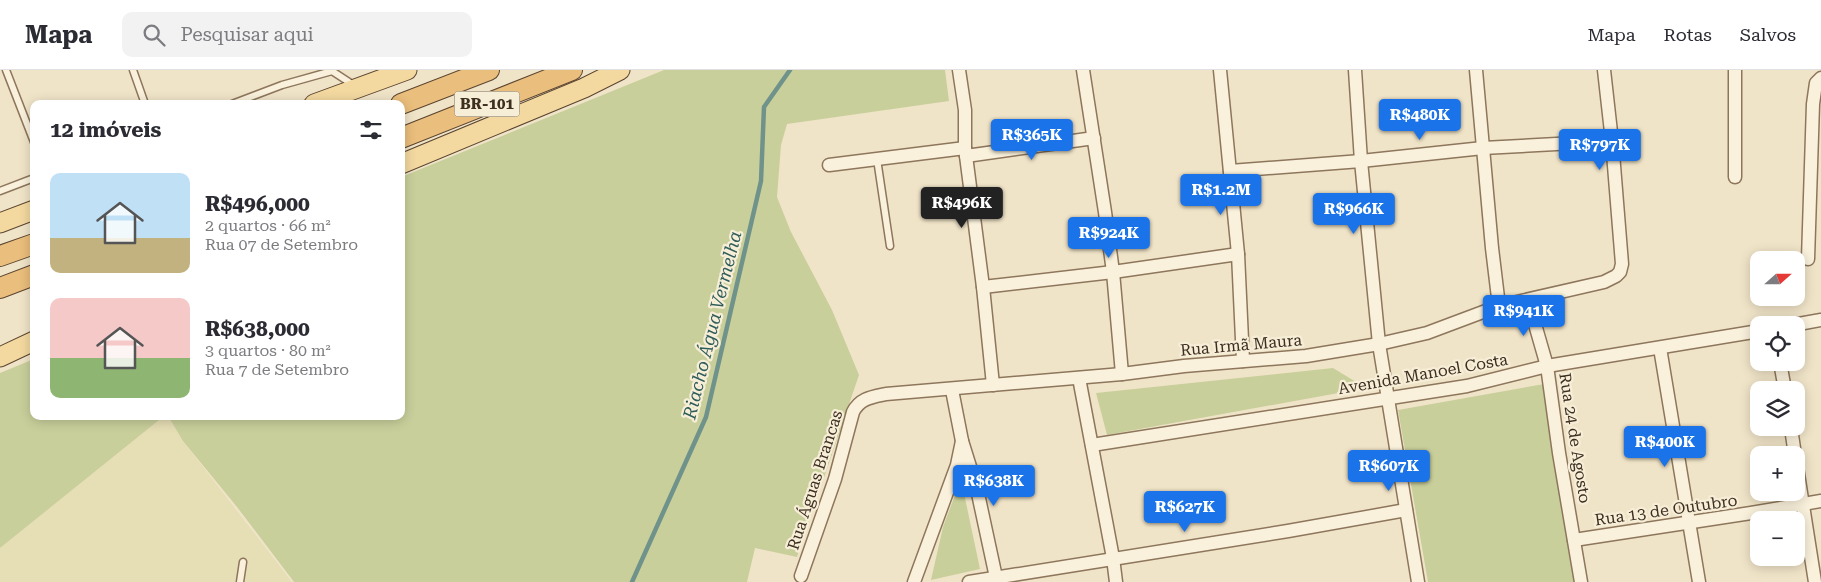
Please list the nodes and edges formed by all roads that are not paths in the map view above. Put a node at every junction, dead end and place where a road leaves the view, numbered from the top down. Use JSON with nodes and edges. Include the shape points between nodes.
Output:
{"nodes":[{"id":1,"x":6,"y":70,"type":"edge"},
{"id":2,"x":133,"y":70,"type":"edge"},
{"id":3,"x":407,"y":70,"type":"edge"},
{"id":4,"x":489,"y":70,"type":"edge"},
{"id":5,"x":572,"y":70,"type":"edge"},
{"id":6,"x":620,"y":70,"type":"edge"},
{"id":7,"x":959,"y":70,"type":"edge"},
{"id":8,"x":1083,"y":70,"type":"edge"},
{"id":9,"x":1220,"y":70,"type":"edge"},
{"id":10,"x":1355,"y":70,"type":"edge"},
{"id":11,"x":1476,"y":70,"type":"edge"},
{"id":12,"x":1604,"y":70,"type":"edge"},
{"id":13,"x":1736,"y":70,"type":"edge"},
{"id":14,"x":1821,"y":78,"type":"edge"},
{"id":15,"x":358,"y":88,"type":"junction"},
{"id":16,"x":144,"y":100,"type":"edge"},
{"id":17,"x":243,"y":100,"type":"edge"},
{"id":18,"x":325,"y":100,"type":"edge"},
{"id":19,"x":405,"y":102,"type":"edge"},
{"id":20,"x":30,"y":132,"type":"edge"},
{"id":21,"x":405,"y":136,"type":"edge"},
{"id":22,"x":1094,"y":138,"type":"junction"},
{"id":23,"x":1612,"y":141,"type":"junction"},
{"id":24,"x":1483,"y":148,"type":"junction"},
{"id":25,"x":965,"y":152,"type":"junction"},
{"id":26,"x":877,"y":159,"type":"junction"},
{"id":27,"x":1361,"y":161,"type":"junction"},
{"id":28,"x":405,"y":162,"type":"edge"},
{"id":29,"x":829,"y":165,"type":"dead end"},
{"id":30,"x":1230,"y":171,"type":"junction"},
{"id":31,"x":1735,"y":177,"type":"dead end"},
{"id":32,"x":30,"y":180,"type":"edge"},
{"id":33,"x":0,"y":191,"type":"edge"},
{"id":34,"x":1815,"y":210,"type":"edge"},
{"id":35,"x":30,"y":212,"type":"edge"},
{"id":36,"x":0,"y":223,"type":"edge"},
{"id":37,"x":30,"y":245,"type":"edge"},
{"id":38,"x":890,"y":246,"type":"dead end"},
{"id":39,"x":1238,"y":254,"type":"junction"},
{"id":40,"x":0,"y":256,"type":"edge"},
{"id":41,"x":1808,"y":259,"type":"dead end"},
{"id":42,"x":1113,"y":272,"type":"junction"},
{"id":43,"x":30,"y":277,"type":"edge"},
{"id":44,"x":983,"y":287,"type":"junction"},
{"id":45,"x":0,"y":288,"type":"edge"},
{"id":46,"x":1528,"y":300,"type":"junction"},
{"id":47,"x":1499,"y":306,"type":"junction"},
{"id":48,"x":1821,"y":320,"type":"edge"},
{"id":49,"x":1805,"y":323,"type":"edge"},
{"id":50,"x":1750,"y":333,"type":"edge"},
{"id":51,"x":30,"y":343,"type":"edge"},
{"id":52,"x":1379,"y":344,"type":"junction"},
{"id":53,"x":1660,"y":348,"type":"junction"},
{"id":54,"x":0,"y":357,"type":"edge"},
{"id":55,"x":1243,"y":361,"type":"junction"},
{"id":56,"x":1547,"y":366,"type":"junction"},
{"id":57,"x":1122,"y":374,"type":"junction"},
{"id":58,"x":1079,"y":378,"type":"junction"},
{"id":59,"x":993,"y":386,"type":"junction"},
{"id":60,"x":952,"y":390,"type":"junction"},
{"id":61,"x":1386,"y":397,"type":"junction"},
{"id":62,"x":866,"y":398,"type":"joint"},
{"id":63,"x":962,"y":441,"type":"junction"},
{"id":64,"x":1092,"y":445,"type":"junction"},
{"id":65,"x":1803,"y":501,"type":"edge"},
{"id":66,"x":1821,"y":501,"type":"edge"},
{"id":67,"x":1803,"y":504,"type":"junction"},
{"id":68,"x":1406,"y":510,"type":"junction"},
{"id":69,"x":1689,"y":523,"type":"junction"},
{"id":70,"x":1574,"y":540,"type":"junction"},
{"id":71,"x":1113,"y":558,"type":"junction"},
{"id":72,"x":243,"y":562,"type":"dead end"},
{"id":73,"x":801,"y":576,"type":"dead end"},
{"id":74,"x":996,"y":580,"type":"edge"},
{"id":75,"x":240,"y":582,"type":"edge"},
{"id":76,"x":914,"y":582,"type":"edge"},
{"id":77,"x":969,"y":582,"type":"edge"},
{"id":78,"x":1116,"y":582,"type":"edge"},
{"id":79,"x":1418,"y":582,"type":"edge"},
{"id":80,"x":1581,"y":582,"type":"edge"},
{"id":81,"x":1698,"y":582,"type":"edge"},
{"id":82,"x":1816,"y":582,"type":"edge"}],
"edges":[{"from":1,"to":20,"type":"lane"},
{"from":2,"to":16,"type":"lane"},
{"from":3,"to":15,"type":"main road"},
{"from":4,"to":19,"type":"highway","number":"BR-101"},
{"from":5,"to":21,"type":"highway","number":"BR-101"},
{"from":6,"to":28,"type":"main road"},
{"from":7,"to":25,"type":"street","via":[[965,110]]},
{"from":8,"to":22,"type":"street"},
{"from":9,"to":30,"type":"street"},
{"from":10,"to":27,"type":"street"},
{"from":11,"to":24,"type":"street"},
{"from":12,"to":23,"type":"street"},
{"from":13,"to":31,"type":"street"},
{"from":14,"to":34,"type":"street","via":[[1816,83],[1814,97]]},
{"from":15,"to":17,"type":"lane","via":[[332,72],[282,85]]},
{"from":15,"to":18,"type":"main road"},
{"from":22,"to":25,"type":"street"},
{"from":22,"to":42,"type":"street"},
{"from":23,"to":24,"type":"street"},
{"from":23,"to":46,"type":"street","name":"Rua Irmã Maura","via":[[1620,272],[1611,280]]},
{"from":24,"to":27,"type":"street"},
{"from":24,"to":47,"type":"street"},
{"from":25,"to":26,"type":"street"},
{"from":25,"to":44,"type":"street"},
{"from":26,"to":29,"type":"street"},
{"from":26,"to":38,"type":"lane"},
{"from":27,"to":30,"type":"street"},
{"from":27,"to":52,"type":"street"},
{"from":30,"to":39,"type":"street"},
{"from":32,"to":33,"type":"lane"},
{"from":34,"to":41,"type":"street"},
{"from":35,"to":36,"type":"main road"},
{"from":37,"to":40,"type":"highway"},
{"from":39,"to":42,"type":"street"},
{"from":39,"to":55,"type":"street"},
{"from":42,"to":44,"type":"street"},
{"from":42,"to":57,"type":"street"},
{"from":43,"to":45,"type":"highway"},
{"from":44,"to":59,"type":"street"},
{"from":46,"to":47,"type":"street","name":"Rua Irmã Maura"},
{"from":46,"to":56,"type":"street","name":"Rua 24 de Agosto"},
{"from":47,"to":52,"type":"street","name":"Rua Irmã Maura","via":[[1427,333]]},
{"from":48,"to":49,"type":"street"},
{"from":50,"to":53,"type":"street","name":"Avenida Manoel Costa"},
{"from":51,"to":54,"type":"main road"},
{"from":52,"to":55,"type":"street","name":"Rua Irmã Maura","via":[[1306,356]]},
{"from":52,"to":61,"type":"street"},
{"from":53,"to":56,"type":"street","name":"Avenida Manoel Costa"},
{"from":53,"to":69,"type":"street"},
{"from":55,"to":57,"type":"street","name":"Rua Irmã Maura"},
{"from":56,"to":61,"type":"street","name":"Avenida Manoel Costa","via":[[1467,386]]},
{"from":56,"to":70,"type":"street","name":"Rua 24 de Agosto"},
{"from":57,"to":58,"type":"street","name":"Rua Irmã Maura"},
{"from":58,"to":59,"type":"street","name":"Rua Irmã Maura"},
{"from":58,"to":64,"type":"street"},
{"from":59,"to":60,"type":"street","name":"Rua Irmã Maura"},
{"from":60,"to":62,"type":"street","name":"Rua Irmã Maura"},
{"from":60,"to":63,"type":"street"},
{"from":61,"to":64,"type":"street","name":"Avenida Manoel Costa"},
{"from":61,"to":68,"type":"street"},
{"from":62,"to":73,"type":"street","name":"Rua Águas Brancas","via":[[853,412],[835,479]]},
{"from":63,"to":74,"type":"street","via":[[977,489]]},
{"from":63,"to":76,"type":"street","via":[[957,465]]},
{"from":64,"to":71,"type":"street"},
{"from":65,"to":67,"type":"street"},
{"from":66,"to":67,"type":"street","name":"Rua 13 de Outubro"},
{"from":67,"to":69,"type":"street","name":"Rua 13 de Outubro"},
{"from":67,"to":82,"type":"street"},
{"from":68,"to":71,"type":"street"},
{"from":68,"to":79,"type":"street"},
{"from":69,"to":70,"type":"street","name":"Rua 13 de Outubro"},
{"from":69,"to":81,"type":"street"},
{"from":70,"to":80,"type":"street","name":"Rua 24 de Agosto"},
{"from":71,"to":74,"type":"street"},
{"from":71,"to":78,"type":"street"},
{"from":72,"to":75,"type":"lane"},
{"from":74,"to":77,"type":"street"}]}
